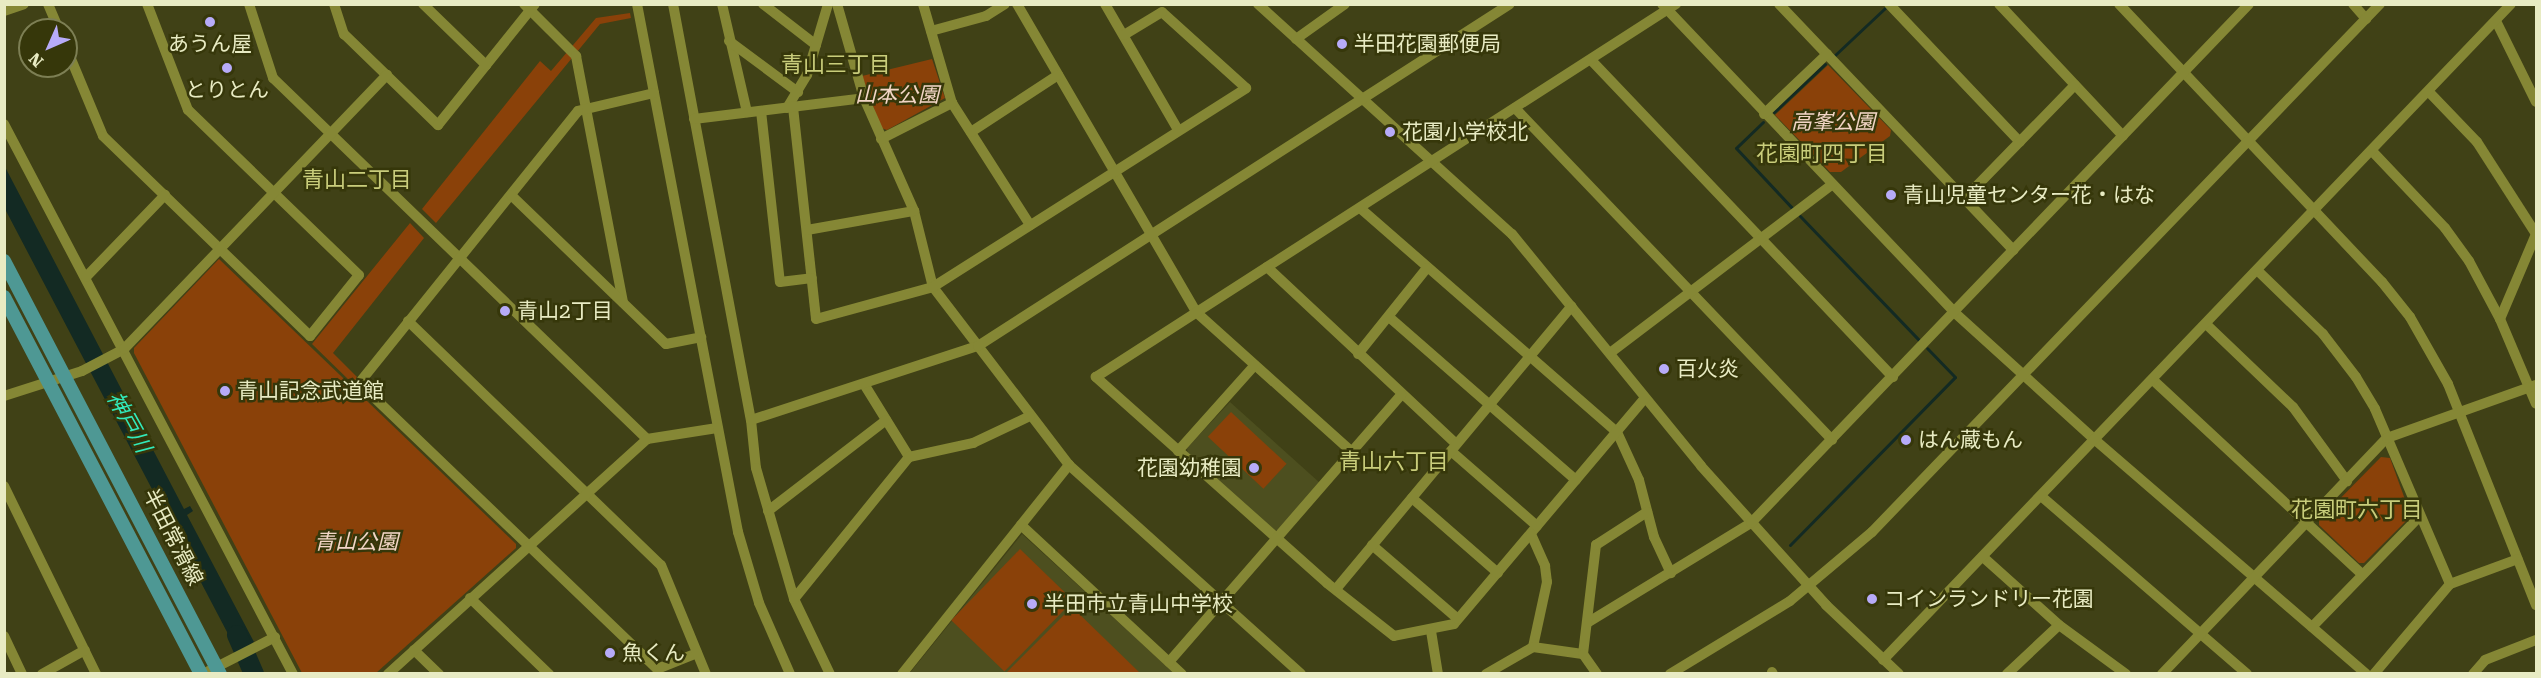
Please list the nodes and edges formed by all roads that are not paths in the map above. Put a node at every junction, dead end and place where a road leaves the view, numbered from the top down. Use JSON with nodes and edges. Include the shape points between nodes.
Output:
{"nodes":[{"id":1,"x":24,"y":4,"type":"edge"},
{"id":2,"x":48,"y":4,"type":"edge"},
{"id":3,"x":147,"y":4,"type":"edge"},
{"id":4,"x":249,"y":4,"type":"edge"},
{"id":5,"x":334,"y":4,"type":"edge"},
{"id":6,"x":423,"y":4,"type":"edge"},
{"id":7,"x":637,"y":4,"type":"edge"},
{"id":8,"x":673,"y":4,"type":"edge"},
{"id":9,"x":722,"y":4,"type":"edge"},
{"id":10,"x":763,"y":4,"type":"edge"},
{"id":11,"x":828,"y":4,"type":"edge"},
{"id":12,"x":837,"y":4,"type":"edge"},
{"id":13,"x":923,"y":4,"type":"edge"},
{"id":14,"x":1005,"y":4,"type":"edge"},
{"id":15,"x":1017,"y":4,"type":"edge"},
{"id":16,"x":1106,"y":4,"type":"edge"},
{"id":17,"x":1258,"y":4,"type":"edge"},
{"id":18,"x":1345,"y":4,"type":"edge"},
{"id":19,"x":1510,"y":4,"type":"edge"},
{"id":20,"x":1779,"y":4,"type":"edge"},
{"id":21,"x":1889,"y":4,"type":"edge"},
{"id":22,"x":2119,"y":4,"type":"edge"},
{"id":23,"x":2353,"y":4,"type":"edge"},
{"id":24,"x":2380,"y":4,"type":"edge"},
{"id":25,"x":2511,"y":4,"type":"edge"},
{"id":26,"x":2002,"y":5,"type":"edge"},
{"id":27,"x":2247,"y":5,"type":"edge"},
{"id":28,"x":530,"y":7,"type":"edge"},
{"id":29,"x":1668,"y":7,"type":"edge"},
{"id":30,"x":4,"y":11,"type":"edge"},
{"id":31,"x":54,"y":18,"type":"edge"},
{"id":32,"x":2366,"y":19,"type":"junction"},
{"id":33,"x":2496,"y":21,"type":"junction"},
{"id":34,"x":931,"y":31,"type":"junction"},
{"id":35,"x":1124,"y":35,"type":"junction"},
{"id":36,"x":1296,"y":39,"type":"junction"},
{"id":37,"x":729,"y":42,"type":"junction"},
{"id":38,"x":816,"y":45,"type":"junction"},
{"id":39,"x":1827,"y":54,"type":"junction"},
{"id":40,"x":1591,"y":60,"type":"junction"},
{"id":41,"x":486,"y":65,"type":"junction"},
{"id":42,"x":2183,"y":73,"type":"junction"},
{"id":43,"x":387,"y":75,"type":"junction"},
{"id":44,"x":1058,"y":75,"type":"junction"},
{"id":45,"x":78,"y":76,"type":"edge"},
{"id":46,"x":2076,"y":85,"type":"junction"},
{"id":47,"x":798,"y":92,"type":"junction"},
{"id":48,"x":2428,"y":92,"type":"junction"},
{"id":49,"x":654,"y":93,"type":"junction"},
{"id":50,"x":864,"y":98,"type":"junction"},
{"id":51,"x":1364,"y":99,"type":"junction"},
{"id":52,"x":2536,"y":102,"type":"edge"},
{"id":53,"x":952,"y":103,"type":"junction"},
{"id":54,"x":586,"y":107,"type":"junction"},
{"id":55,"x":790,"y":107,"type":"junction"},
{"id":56,"x":1515,"y":108,"type":"junction"},
{"id":57,"x":761,"y":111,"type":"junction"},
{"id":58,"x":747,"y":112,"type":"junction"},
{"id":59,"x":1764,"y":114,"type":"junction"},
{"id":60,"x":694,"y":119,"type":"junction"},
{"id":61,"x":4,"y":124,"type":"edge"},
{"id":62,"x":1178,"y":130,"type":"junction"},
{"id":63,"x":971,"y":132,"type":"junction"},
{"id":64,"x":330,"y":134,"type":"junction"},
{"id":65,"x":2123,"y":135,"type":"junction"},
{"id":66,"x":881,"y":139,"type":"junction"},
{"id":67,"x":2248,"y":141,"type":"junction"},
{"id":68,"x":2020,"y":142,"type":"junction"},
{"id":69,"x":2372,"y":151,"type":"junction"},
{"id":70,"x":1434,"y":160,"type":"junction"},
{"id":71,"x":1114,"y":171,"type":"junction"},
{"id":72,"x":1831,"y":185,"type":"junction"},
{"id":73,"x":274,"y":193,"type":"junction"},
{"id":74,"x":165,"y":195,"type":"junction"},
{"id":75,"x":511,"y":195,"type":"junction"},
{"id":76,"x":1964,"y":200,"type":"junction"},
{"id":77,"x":1360,"y":208,"type":"junction"},
{"id":78,"x":914,"y":211,"type":"junction"},
{"id":79,"x":2314,"y":211,"type":"junction"},
{"id":80,"x":1030,"y":225,"type":"junction"},
{"id":81,"x":807,"y":230,"type":"junction"},
{"id":82,"x":2536,"y":234,"type":"edge"},
{"id":83,"x":1152,"y":235,"type":"junction"},
{"id":84,"x":1761,"y":238,"type":"junction"},
{"id":85,"x":220,"y":250,"type":"junction"},
{"id":86,"x":2013,"y":250,"type":"junction"},
{"id":87,"x":460,"y":258,"type":"junction"},
{"id":88,"x":4,"y":261,"type":"edge"},
{"id":89,"x":1267,"y":267,"type":"junction"},
{"id":90,"x":1427,"y":268,"type":"junction"},
{"id":91,"x":2257,"y":270,"type":"junction"},
{"id":92,"x":86,"y":278,"type":"junction"},
{"id":93,"x":812,"y":278,"type":"junction"},
{"id":94,"x":933,"y":287,"type":"junction"},
{"id":95,"x":1691,"y":293,"type":"junction"},
{"id":96,"x":4,"y":297,"type":"edge"},
{"id":97,"x":623,"y":303,"type":"junction"},
{"id":98,"x":1572,"y":306,"type":"junction"},
{"id":99,"x":1196,"y":312,"type":"junction"},
{"id":100,"x":1954,"y":312,"type":"junction"},
{"id":101,"x":1389,"y":317,"type":"junction"},
{"id":102,"x":2500,"y":319,"type":"junction"},
{"id":103,"x":408,"y":321,"type":"junction"},
{"id":104,"x":2206,"y":324,"type":"junction"},
{"id":105,"x":701,"y":337,"type":"junction"},
{"id":106,"x":978,"y":346,"type":"junction"},
{"id":107,"x":119,"y":352,"type":"junction"},
{"id":108,"x":1358,"y":354,"type":"junction"},
{"id":109,"x":1610,"y":354,"type":"junction"},
{"id":110,"x":1530,"y":357,"type":"junction"},
{"id":111,"x":1255,"y":365,"type":"junction"},
{"id":112,"x":65,"y":376,"type":"junction"},
{"id":113,"x":2024,"y":376,"type":"junction"},
{"id":114,"x":1893,"y":377,"type":"junction"},
{"id":115,"x":2153,"y":380,"type":"junction"},
{"id":116,"x":49,"y":381,"type":"junction"},
{"id":117,"x":864,"y":384,"type":"junction"},
{"id":118,"x":2533,"y":386,"type":"edge"},
{"id":119,"x":1401,"y":395,"type":"junction"},
{"id":120,"x":4,"y":396,"type":"edge"},
{"id":121,"x":1645,"y":398,"type":"junction"},
{"id":122,"x":1490,"y":404,"type":"junction"},
{"id":123,"x":2536,"y":404,"type":"edge"},
{"id":124,"x":2459,"y":413,"type":"junction"},
{"id":125,"x":1030,"y":416,"type":"junction"},
{"id":126,"x":751,"y":420,"type":"junction"},
{"id":127,"x":886,"y":420,"type":"junction"},
{"id":128,"x":717,"y":428,"type":"junction"},
{"id":129,"x":1617,"y":432,"type":"junction"},
{"id":130,"x":2387,"y":438,"type":"junction"},
{"id":131,"x":647,"y":439,"type":"junction"},
{"id":132,"x":1832,"y":440,"type":"junction"},
{"id":133,"x":2094,"y":440,"type":"junction"},
{"id":134,"x":1454,"y":448,"type":"junction"},
{"id":135,"x":1178,"y":451,"type":"junction"},
{"id":136,"x":1352,"y":452,"type":"junction"},
{"id":137,"x":909,"y":457,"type":"junction"},
{"id":138,"x":1069,"y":465,"type":"junction"},
{"id":139,"x":1576,"y":480,"type":"junction"},
{"id":140,"x":2347,"y":481,"type":"junction"},
{"id":141,"x":4,"y":486,"type":"edge"},
{"id":142,"x":587,"y":494,"type":"junction"},
{"id":143,"x":2042,"y":496,"type":"junction"},
{"id":144,"x":1412,"y":498,"type":"junction"},
{"id":145,"x":768,"y":511,"type":"junction"},
{"id":146,"x":1647,"y":512,"type":"junction"},
{"id":147,"x":2420,"y":516,"type":"junction"},
{"id":148,"x":2307,"y":522,"type":"junction"},
{"id":149,"x":1751,"y":523,"type":"junction"},
{"id":150,"x":1021,"y":525,"type":"junction"},
{"id":151,"x":1534,"y":530,"type":"junction"},
{"id":152,"x":1278,"y":540,"type":"junction"},
{"id":153,"x":528,"y":545,"type":"junction"},
{"id":154,"x":1372,"y":545,"type":"junction"},
{"id":155,"x":1983,"y":557,"type":"junction"},
{"id":156,"x":2518,"y":559,"type":"junction"},
{"id":157,"x":1498,"y":573,"type":"junction"},
{"id":158,"x":1671,"y":573,"type":"junction"},
{"id":159,"x":2362,"y":574,"type":"junction"},
{"id":160,"x":2255,"y":577,"type":"junction"},
{"id":161,"x":2450,"y":584,"type":"junction"},
{"id":162,"x":1809,"y":586,"type":"junction"},
{"id":163,"x":1336,"y":589,"type":"junction"},
{"id":164,"x":470,"y":598,"type":"junction"},
{"id":165,"x":794,"y":599,"type":"junction"},
{"id":166,"x":1223,"y":603,"type":"junction"},
{"id":167,"x":2536,"y":605,"type":"edge"},
{"id":168,"x":1458,"y":620,"type":"junction"},
{"id":169,"x":1587,"y":623,"type":"junction"},
{"id":170,"x":2058,"y":625,"type":"junction"},
{"id":171,"x":2312,"y":627,"type":"junction"},
{"id":172,"x":1431,"y":631,"type":"junction"},
{"id":173,"x":2200,"y":633,"type":"junction"},
{"id":174,"x":4,"y":636,"type":"edge"},
{"id":175,"x":275,"y":637,"type":"junction"},
{"id":176,"x":2536,"y":640,"type":"edge"},
{"id":177,"x":1533,"y":647,"type":"junction"},
{"id":178,"x":85,"y":650,"type":"junction"},
{"id":179,"x":414,"y":650,"type":"junction"},
{"id":180,"x":697,"y":653,"type":"junction"},
{"id":181,"x":1583,"y":654,"type":"junction"},
{"id":182,"x":1883,"y":660,"type":"junction"},
{"id":183,"x":1169,"y":662,"type":"junction"},
{"id":184,"x":218,"y":670,"type":"edge"},
{"id":185,"x":22,"y":674,"type":"edge"},
{"id":186,"x":42,"y":674,"type":"edge"},
{"id":187,"x":96,"y":674,"type":"edge"},
{"id":188,"x":202,"y":674,"type":"edge"},
{"id":189,"x":293,"y":674,"type":"edge"},
{"id":190,"x":388,"y":674,"type":"edge"},
{"id":191,"x":439,"y":674,"type":"edge"},
{"id":192,"x":549,"y":674,"type":"edge"},
{"id":193,"x":706,"y":674,"type":"edge"},
{"id":194,"x":790,"y":674,"type":"edge"},
{"id":195,"x":830,"y":674,"type":"edge"},
{"id":196,"x":902,"y":674,"type":"edge"},
{"id":197,"x":1182,"y":674,"type":"edge"},
{"id":198,"x":1301,"y":674,"type":"edge"},
{"id":199,"x":1438,"y":674,"type":"edge"},
{"id":200,"x":1486,"y":674,"type":"edge"},
{"id":201,"x":1597,"y":674,"type":"edge"},
{"id":202,"x":1670,"y":674,"type":"edge"},
{"id":203,"x":1899,"y":674,"type":"edge"},
{"id":204,"x":2007,"y":674,"type":"edge"},
{"id":205,"x":2126,"y":674,"type":"edge"},
{"id":206,"x":2162,"y":674,"type":"edge"},
{"id":207,"x":2247,"y":674,"type":"edge"},
{"id":208,"x":2366,"y":674,"type":"edge"},
{"id":209,"x":2374,"y":674,"type":"edge"},
{"id":210,"x":2473,"y":674,"type":"edge"}],
"edges":[{"from":1,"to":30,"type":"street"},
{"from":2,"to":31,"type":"street"},
{"from":3,"to":73,"type":"street","via":[[188,110]]},
{"from":4,"to":64,"type":"street","via":[[273,78]]},
{"from":5,"to":43,"type":"street","via":[[344,34]]},
{"from":6,"to":41,"type":"street"},
{"from":7,"to":49,"type":"street"},
{"from":8,"to":60,"type":"street"},
{"from":9,"to":37,"type":"street"},
{"from":10,"to":38,"type":"street"},
{"from":11,"to":38,"type":"street"},
{"from":12,"to":50,"type":"street"},
{"from":13,"to":34,"type":"street"},
{"from":14,"to":34,"type":"street","via":[[986,16]]},
{"from":15,"to":44,"type":"street"},
{"from":16,"to":35,"type":"street"},
{"from":17,"to":36,"type":"street"},
{"from":18,"to":36,"type":"street"},
{"from":19,"to":51,"type":"street"},
{"from":20,"to":39,"type":"street"},
{"from":21,"to":68,"type":"street"},
{"from":22,"to":42,"type":"street"},
{"from":23,"to":32,"type":"street"},
{"from":24,"to":32,"type":"street"},
{"from":25,"to":33,"type":"street"},
{"from":26,"to":46,"type":"street"},
{"from":27,"to":42,"type":"street"},
{"from":28,"to":41,"type":"street"},
{"from":28,"to":54,"type":"street","via":[[576,56]]},
{"from":29,"to":40,"type":"street"},
{"from":29,"to":59,"type":"street"},
{"from":32,"to":67,"type":"street"},
{"from":33,"to":48,"type":"street"},
{"from":33,"to":52,"type":"street"},
{"from":34,"to":53,"type":"street"},
{"from":35,"to":62,"type":"street"},
{"from":35,"to":62,"type":"street","via":[[1162,12],[1246,88]]},
{"from":36,"to":51,"type":"street"},
{"from":37,"to":47,"type":"street"},
{"from":37,"to":58,"type":"street"},
{"from":38,"to":47,"type":"street"},
{"from":39,"to":59,"type":"street"},
{"from":39,"to":76,"type":"street"},
{"from":40,"to":56,"type":"street"},
{"from":40,"to":84,"type":"street"},
{"from":41,"to":43,"type":"street","via":[[438,124]]},
{"from":42,"to":65,"type":"street"},
{"from":42,"to":67,"type":"street"},
{"from":43,"to":64,"type":"street"},
{"from":44,"to":63,"type":"street"},
{"from":44,"to":71,"type":"street"},
{"from":45,"to":74,"type":"street","via":[[103,136]]},
{"from":46,"to":65,"type":"street"},
{"from":46,"to":68,"type":"street"},
{"from":47,"to":55,"type":"street"},
{"from":48,"to":69,"type":"street"},
{"from":48,"to":82,"type":"street","via":[[2477,142]]},
{"from":49,"to":54,"type":"street"},
{"from":49,"to":105,"type":"street"},
{"from":50,"to":55,"type":"street"},
{"from":50,"to":66,"type":"street"},
{"from":51,"to":70,"type":"street"},
{"from":51,"to":83,"type":"street"},
{"from":53,"to":63,"type":"street"},
{"from":53,"to":66,"type":"street"},
{"from":54,"to":75,"type":"street","via":[[578,111]]},
{"from":54,"to":97,"type":"street"},
{"from":55,"to":57,"type":"street"},
{"from":55,"to":81,"type":"street"},
{"from":56,"to":70,"type":"street"},
{"from":56,"to":95,"type":"street"},
{"from":57,"to":58,"type":"street"},
{"from":57,"to":93,"type":"street","via":[[780,282]]},
{"from":58,"to":60,"type":"street"},
{"from":59,"to":72,"type":"street"},
{"from":60,"to":126,"type":"street"},
{"from":61,"to":92,"type":"street"},
{"from":62,"to":71,"type":"street"},
{"from":63,"to":80,"type":"street"},
{"from":64,"to":73,"type":"street"},
{"from":64,"to":87,"type":"street"},
{"from":65,"to":86,"type":"street"},
{"from":66,"to":78,"type":"street"},
{"from":67,"to":79,"type":"street"},
{"from":67,"to":113,"type":"street"},
{"from":68,"to":76,"type":"street"},
{"from":69,"to":79,"type":"street"},
{"from":69,"to":102,"type":"street","via":[[2445,228],[2469,261]]},
{"from":70,"to":77,"type":"street"},
{"from":70,"to":98,"type":"street","via":[[1512,234]]},
{"from":71,"to":80,"type":"street"},
{"from":71,"to":83,"type":"street"},
{"from":72,"to":84,"type":"street"},
{"from":72,"to":100,"type":"street"},
{"from":73,"to":85,"type":"street"},
{"from":73,"to":85,"type":"street","via":[[359,275],[309,336]]},
{"from":74,"to":85,"type":"street"},
{"from":74,"to":92,"type":"street"},
{"from":75,"to":87,"type":"street"},
{"from":75,"to":97,"type":"street"},
{"from":76,"to":86,"type":"street"},
{"from":77,"to":89,"type":"street"},
{"from":77,"to":90,"type":"street"},
{"from":78,"to":81,"type":"street"},
{"from":78,"to":94,"type":"street"},
{"from":79,"to":91,"type":"street"},
{"from":79,"to":124,"type":"street","via":[[2410,317],[2436,359]]},
{"from":80,"to":94,"type":"street"},
{"from":81,"to":93,"type":"street"},
{"from":82,"to":102,"type":"street"},
{"from":83,"to":99,"type":"street"},
{"from":83,"to":106,"type":"street"},
{"from":84,"to":95,"type":"street"},
{"from":84,"to":114,"type":"street"},
{"from":85,"to":107,"type":"street"},
{"from":86,"to":100,"type":"street"},
{"from":87,"to":103,"type":"street"},
{"from":87,"to":131,"type":"street"},
{"from":88,"to":112,"type":"main road","name":"半田常滑線"},
{"from":89,"to":99,"type":"street"},
{"from":89,"to":108,"type":"street"},
{"from":90,"to":101,"type":"street"},
{"from":90,"to":110,"type":"street"},
{"from":91,"to":104,"type":"street"},
{"from":91,"to":130,"type":"street","via":[[2342,356]]},
{"from":92,"to":107,"type":"street"},
{"from":93,"to":94,"type":"street","via":[[816,319]]},
{"from":94,"to":106,"type":"street"},
{"from":95,"to":109,"type":"street"},
{"from":95,"to":132,"type":"street"},
{"from":96,"to":116,"type":"main road","name":"半田常滑線"},
{"from":97,"to":105,"type":"street","via":[[666,344]]},
{"from":98,"to":109,"type":"street"},
{"from":98,"to":110,"type":"street"},
{"from":99,"to":111,"type":"street"},
{"from":99,"to":135,"type":"street","via":[[1096,377]]},
{"from":100,"to":113,"type":"street"},
{"from":100,"to":114,"type":"street"},
{"from":101,"to":108,"type":"street"},
{"from":101,"to":122,"type":"street"},
{"from":102,"to":118,"type":"street"},
{"from":103,"to":142,"type":"street"},
{"from":103,"to":153,"type":"street","via":[[359,383]]},
{"from":104,"to":115,"type":"street"},
{"from":104,"to":140,"type":"street","via":[[2294,407]]},
{"from":105,"to":128,"type":"street"},
{"from":106,"to":117,"type":"street"},
{"from":106,"to":125,"type":"street"},
{"from":107,"to":112,"type":"street"},
{"from":107,"to":175,"type":"street"},
{"from":108,"to":119,"type":"street"},
{"from":109,"to":121,"type":"street"},
{"from":110,"to":122,"type":"street"},
{"from":110,"to":129,"type":"street"},
{"from":111,"to":135,"type":"street"},
{"from":111,"to":136,"type":"street"},
{"from":112,"to":116,"type":"street"},
{"from":112,"to":184,"type":"main road","name":"半田常滑線"},
{"from":113,"to":133,"type":"street"},
{"from":113,"to":162,"type":"street","via":[[1872,532]]},
{"from":114,"to":132,"type":"street"},
{"from":115,"to":133,"type":"street"},
{"from":115,"to":148,"type":"street"},
{"from":116,"to":120,"type":"street"},
{"from":116,"to":188,"type":"main road","name":"半田常滑線"},
{"from":117,"to":126,"type":"street"},
{"from":117,"to":127,"type":"street"},
{"from":118,"to":123,"type":"street"},
{"from":118,"to":124,"type":"street"},
{"from":119,"to":134,"type":"street"},
{"from":119,"to":136,"type":"street"},
{"from":121,"to":129,"type":"street"},
{"from":121,"to":149,"type":"street"},
{"from":122,"to":134,"type":"street"},
{"from":122,"to":139,"type":"street"},
{"from":124,"to":130,"type":"street"},
{"from":124,"to":156,"type":"street"},
{"from":125,"to":137,"type":"street","via":[[973,443]]},
{"from":125,"to":138,"type":"street"},
{"from":126,"to":145,"type":"street","via":[[756,468]]},
{"from":127,"to":137,"type":"street"},
{"from":127,"to":145,"type":"street"},
{"from":128,"to":131,"type":"street"},
{"from":128,"to":194,"type":"street","via":[[747,567]]},
{"from":129,"to":139,"type":"street"},
{"from":129,"to":146,"type":"street","via":[[1639,480]]},
{"from":130,"to":140,"type":"street"},
{"from":130,"to":147,"type":"street"},
{"from":131,"to":142,"type":"street"},
{"from":132,"to":149,"type":"street"},
{"from":133,"to":143,"type":"street"},
{"from":133,"to":160,"type":"street"},
{"from":134,"to":144,"type":"street"},
{"from":134,"to":151,"type":"street"},
{"from":135,"to":152,"type":"street"},
{"from":136,"to":152,"type":"street"},
{"from":137,"to":165,"type":"street"},
{"from":138,"to":150,"type":"street"},
{"from":138,"to":166,"type":"street"},
{"from":139,"to":151,"type":"street"},
{"from":140,"to":148,"type":"street"},
{"from":141,"to":178,"type":"street"},
{"from":142,"to":153,"type":"street"},
{"from":142,"to":180,"type":"street","via":[[661,565]]},
{"from":143,"to":155,"type":"street"},
{"from":143,"to":173,"type":"street"},
{"from":144,"to":154,"type":"street"},
{"from":144,"to":157,"type":"street"},
{"from":145,"to":165,"type":"street"},
{"from":146,"to":158,"type":"street"},
{"from":146,"to":169,"type":"street","via":[[1596,545]]},
{"from":147,"to":159,"type":"street"},
{"from":147,"to":161,"type":"street"},
{"from":148,"to":159,"type":"street"},
{"from":148,"to":160,"type":"street"},
{"from":149,"to":158,"type":"street"},
{"from":149,"to":162,"type":"street"},
{"from":150,"to":183,"type":"street"},
{"from":150,"to":196,"type":"street"},
{"from":151,"to":157,"type":"street"},
{"from":151,"to":177,"type":"street","via":[[1547,582]]},
{"from":152,"to":163,"type":"street"},
{"from":152,"to":166,"type":"street"},
{"from":153,"to":164,"type":"street"},
{"from":153,"to":180,"type":"street","via":[[657,669]]},
{"from":154,"to":163,"type":"street"},
{"from":154,"to":168,"type":"street"},
{"from":155,"to":170,"type":"street"},
{"from":155,"to":182,"type":"street"},
{"from":156,"to":161,"type":"street"},
{"from":156,"to":167,"type":"street"},
{"from":157,"to":168,"type":"street"},
{"from":158,"to":169,"type":"street"},
{"from":159,"to":171,"type":"street"},
{"from":160,"to":171,"type":"street"},
{"from":160,"to":173,"type":"street"},
{"from":161,"to":209,"type":"street"},
{"from":162,"to":182,"type":"street"},
{"from":162,"to":202,"type":"street"},
{"from":163,"to":172,"type":"street","via":[[1394,636]]},
{"from":164,"to":179,"type":"street"},
{"from":164,"to":192,"type":"street"},
{"from":165,"to":195,"type":"street"},
{"from":166,"to":183,"type":"street"},
{"from":166,"to":198,"type":"street"},
{"from":168,"to":172,"type":"street"},
{"from":169,"to":181,"type":"street"},
{"from":170,"to":204,"type":"street"},
{"from":170,"to":205,"type":"street"},
{"from":171,"to":208,"type":"street"},
{"from":172,"to":199,"type":"street"},
{"from":173,"to":206,"type":"street"},
{"from":173,"to":207,"type":"street"},
{"from":174,"to":185,"type":"street"},
{"from":175,"to":184,"type":"street"},
{"from":175,"to":189,"type":"street"},
{"from":176,"to":210,"type":"street","via":[[2485,660]]},
{"from":177,"to":181,"type":"street"},
{"from":177,"to":200,"type":"street"},
{"from":178,"to":186,"type":"street"},
{"from":178,"to":187,"type":"street"},
{"from":179,"to":190,"type":"street"},
{"from":179,"to":191,"type":"street"},
{"from":180,"to":193,"type":"street"},
{"from":181,"to":201,"type":"street"},
{"from":182,"to":203,"type":"street"},
{"from":183,"to":197,"type":"street"},
{"from":184,"to":188,"type":"street"}]}
